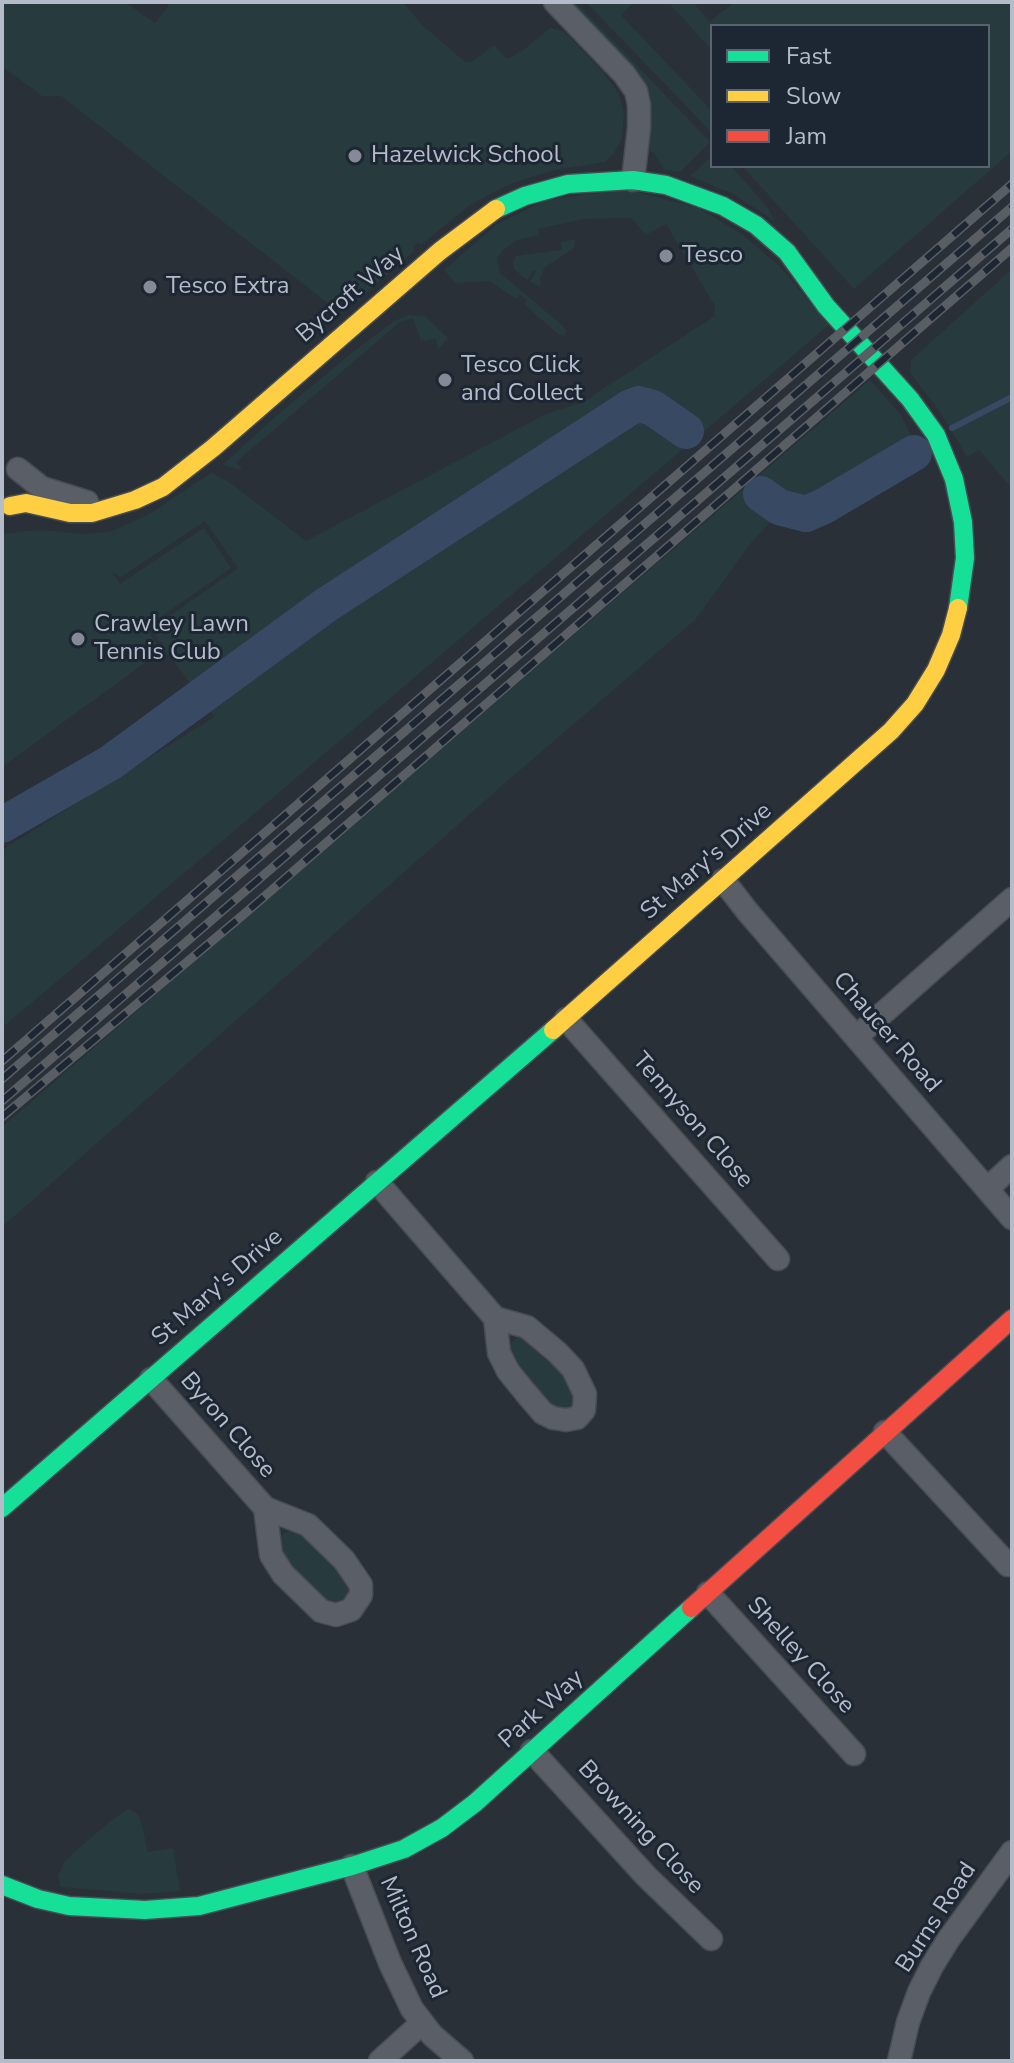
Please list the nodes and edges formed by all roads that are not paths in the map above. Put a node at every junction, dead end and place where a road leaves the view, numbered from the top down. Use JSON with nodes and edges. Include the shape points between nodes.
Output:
{"nodes":[{"id":1,"x":555,"y":2,"type":"edge"},
{"id":2,"x":633,"y":180,"type":"junction"},
{"id":3,"x":10,"y":463,"type":"edge"},
{"id":4,"x":127,"y":502,"type":"junction"},
{"id":5,"x":6,"y":507,"type":"edge"},
{"id":6,"x":723,"y":880,"type":"junction"},
{"id":7,"x":1012,"y":899,"type":"edge"},
{"id":8,"x":566,"y":1019,"type":"junction"},
{"id":9,"x":856,"y":1037,"type":"junction"},
{"id":10,"x":1012,"y":1166,"type":"edge"},
{"id":11,"x":377,"y":1182,"type":"junction"},
{"id":12,"x":987,"y":1189,"type":"junction"},
{"id":13,"x":1012,"y":1218,"type":"edge"},
{"id":14,"x":778,"y":1259,"type":"dead end"},
{"id":15,"x":495,"y":1318,"type":"junction"},
{"id":16,"x":1012,"y":1319,"type":"edge"},
{"id":17,"x":151,"y":1379,"type":"junction"},
{"id":18,"x":885,"y":1432,"type":"junction"},
{"id":19,"x":2,"y":1508,"type":"edge"},
{"id":20,"x":265,"y":1508,"type":"junction"},
{"id":21,"x":1008,"y":1565,"type":"dead end"},
{"id":22,"x":708,"y":1593,"type":"junction"},
{"id":23,"x":532,"y":1751,"type":"junction"},
{"id":24,"x":854,"y":1754,"type":"dead end"},
{"id":25,"x":1012,"y":1852,"type":"edge"},
{"id":26,"x":352,"y":1866,"type":"junction"},
{"id":27,"x":2,"y":1885,"type":"edge"},
{"id":28,"x":711,"y":1939,"type":"dead end"},
{"id":29,"x":422,"y":2023,"type":"junction"},
{"id":30,"x":380,"y":2061,"type":"edge"},
{"id":31,"x":462,"y":2061,"type":"edge"},
{"id":32,"x":899,"y":2061,"type":"edge"}],
"edges":[{"from":1,"to":2,"type":"street","via":[[636,91],[640,112]]},
{"from":2,"to":4,"type":"street","name":"Bycroft Way","via":[[568,184],[494,210],[195,463],[163,487]]},
{"from":2,"to":6,"type":"street","name":"St Mary's Drive","via":[[666,185],[723,206],[787,252],[826,306],[928,422],[954,479],[963,522],[962,594],[951,635],[915,704]]},
{"from":3,"to":4,"type":"street","name":"Bycroft Way","via":[[33,483],[70,499]]},
{"from":3,"to":5,"type":"street","name":"Bycroft Way","via":[[22,477],[22,490]]},
{"from":4,"to":5,"type":"street","name":"Bycroft Way","via":[[82,514],[26,503]]},
{"from":6,"to":8,"type":"street","name":"St Mary's Drive"},
{"from":6,"to":9,"type":"street","name":"Chaucer Road"},
{"from":7,"to":9,"type":"street"},
{"from":8,"to":11,"type":"street","name":"St Mary's Drive"},
{"from":8,"to":14,"type":"street","name":"Tennyson Close"},
{"from":9,"to":12,"type":"street","name":"Chaucer Road"},
{"from":10,"to":12,"type":"street"},
{"from":11,"to":15,"type":"street"},
{"from":11,"to":17,"type":"street","name":"St Mary's Drive"},
{"from":12,"to":13,"type":"street","name":"Chaucer Road"},
{"from":15,"to":15,"type":"street","via":[[527,1327],[573,1369],[585,1394],[584,1410],[577,1418],[553,1418],[525,1392],[499,1353]]},
{"from":16,"to":18,"type":"street","name":"Park Way"},
{"from":17,"to":19,"type":"street","name":"St Mary's Drive"},
{"from":17,"to":20,"type":"street","name":"Byron Close"},
{"from":18,"to":21,"type":"street"},
{"from":18,"to":22,"type":"street","name":"Park Way"},
{"from":20,"to":20,"type":"street","name":"Byron Close","via":[[308,1525],[344,1560],[361,1585],[351,1610],[336,1615],[321,1611],[283,1574],[271,1555]]},
{"from":22,"to":23,"type":"street","name":"Park Way"},
{"from":22,"to":24,"type":"street","name":"Shelley Close"},
{"from":23,"to":26,"type":"street","name":"Park Way","via":[[442,1828],[404,1849]]},
{"from":23,"to":28,"type":"street","name":"Browning Close"},
{"from":25,"to":32,"type":"street","name":"Burns Road","via":[[932,1966],[908,2022]]},
{"from":26,"to":27,"type":"street","name":"Park Way","via":[[178,1909],[69,1906]]},
{"from":26,"to":29,"type":"street","name":"Milton Road","via":[[390,1963]]},
{"from":29,"to":30,"type":"street"},
{"from":29,"to":31,"type":"street","name":"Milton Road"}]}
